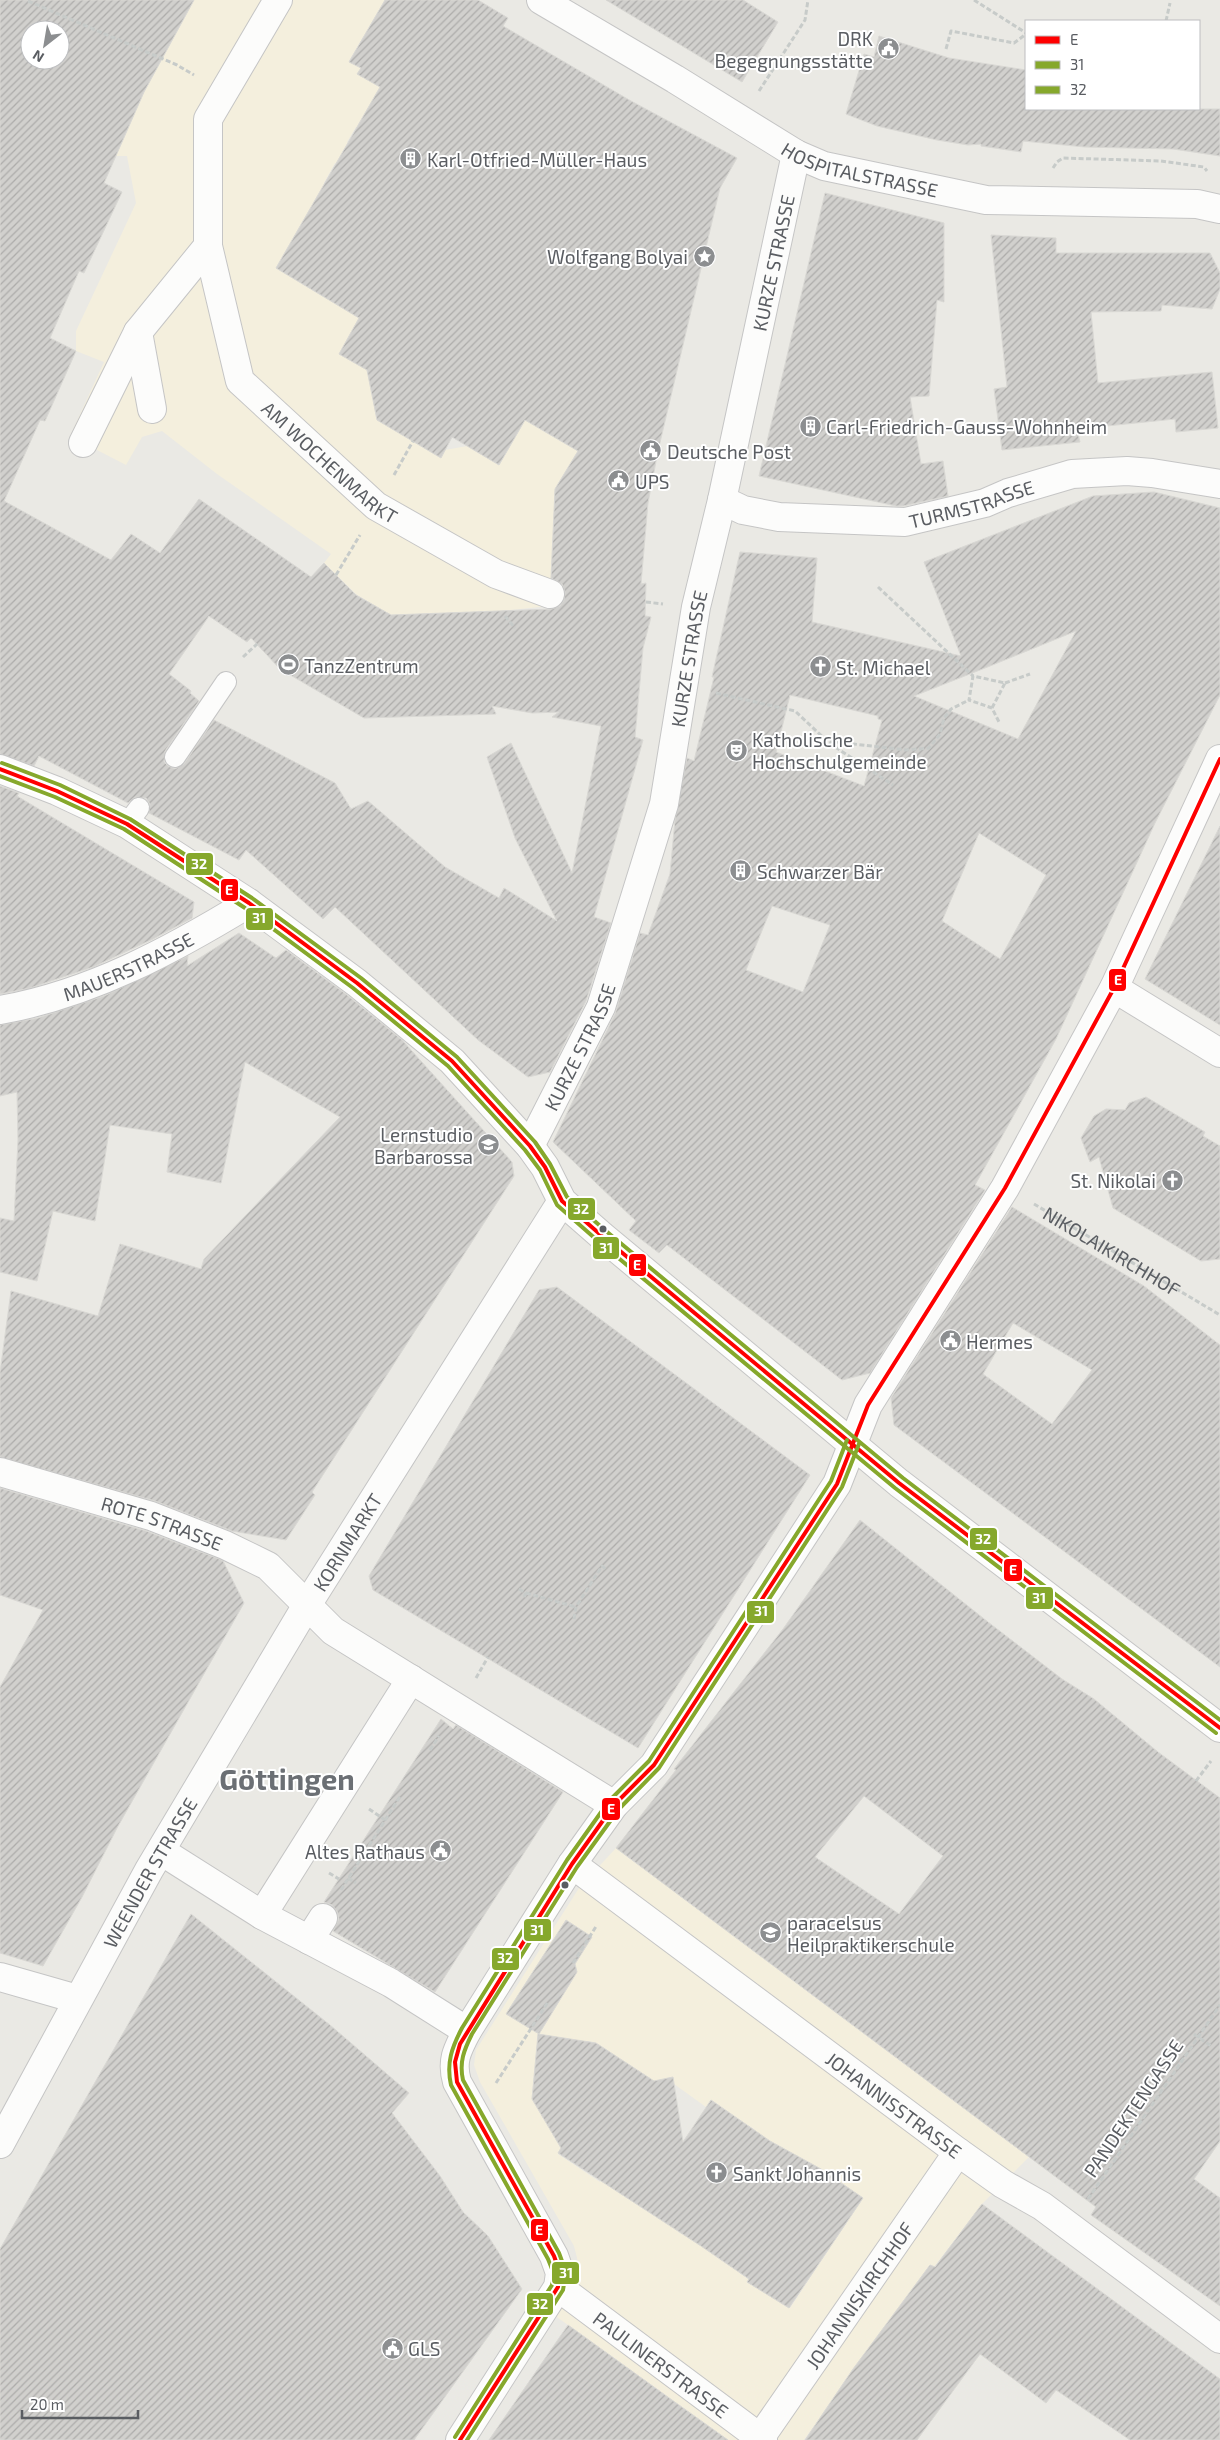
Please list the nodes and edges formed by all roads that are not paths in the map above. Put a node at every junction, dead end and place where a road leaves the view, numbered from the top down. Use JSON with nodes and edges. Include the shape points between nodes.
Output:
{"nodes":[{"id":1,"x":278,"y":0,"type":"edge"},
{"id":2,"x":541,"y":0,"type":"edge"},
{"id":3,"x":796,"y":154,"type":"junction"},
{"id":4,"x":1220,"y":209,"type":"edge"},
{"id":5,"x":208,"y":246,"type":"junction"},
{"id":6,"x":138,"y":332,"type":"junction"},
{"id":7,"x":152,"y":409,"type":"dead end"},
{"id":8,"x":83,"y":443,"type":"dead end"},
{"id":9,"x":1220,"y":484,"type":"edge"},
{"id":10,"x":722,"y":500,"type":"junction"},
{"id":11,"x":550,"y":594,"type":"dead end"},
{"id":12,"x":226,"y":682,"type":"dead end"},
{"id":13,"x":175,"y":757,"type":"dead end"},
{"id":14,"x":1220,"y":759,"type":"edge"},
{"id":15,"x":0,"y":769,"type":"edge"},
{"id":16,"x":249,"y":903,"type":"junction"},
{"id":17,"x":1114,"y":988,"type":"junction"},
{"id":18,"x":0,"y":1010,"type":"edge"},
{"id":19,"x":1220,"y":1053,"type":"edge"},
{"id":20,"x":530,"y":1146,"type":"junction"},
{"id":21,"x":562,"y":1201,"type":"junction"},
{"id":22,"x":853,"y":1442,"type":"junction"},
{"id":23,"x":0,"y":1472,"type":"edge"},
{"id":24,"x":307,"y":1604,"type":"junction"},
{"id":25,"x":411,"y":1679,"type":"junction"},
{"id":26,"x":1220,"y":1727,"type":"edge"},
{"id":27,"x":614,"y":1805,"type":"junction"},
{"id":28,"x":162,"y":1851,"type":"junction"},
{"id":29,"x":572,"y":1864,"type":"junction"},
{"id":30,"x":262,"y":1915,"type":"junction"},
{"id":31,"x":0,"y":1977,"type":"edge"},
{"id":32,"x":77,"y":1999,"type":"junction"},
{"id":33,"x":467,"y":2031,"type":"junction"},
{"id":34,"x":0,"y":2144,"type":"edge"},
{"id":35,"x":958,"y":2152,"type":"junction"},
{"id":36,"x":552,"y":2297,"type":"junction"},
{"id":37,"x":1220,"y":2339,"type":"edge"},
{"id":38,"x":762,"y":2439,"type":"edge"},
{"id":39,"x":460,"y":2440,"type":"edge"}],
"edges":[{"from":1,"to":5,"type":"street","name":"AM WOCHENMARKT","via":[[208,119]]},
{"from":2,"to":3,"type":"street","name":"HOSPITALSTRASSE"},
{"from":3,"to":4,"type":"street","name":"HOSPITALSTRASSE","via":[[824,166],[986,200],[1197,204]]},
{"from":3,"to":10,"type":"street","name":"KURZE STRASSE"},
{"from":5,"to":6,"type":"street"},
{"from":5,"to":11,"type":"street","name":"AM WOCHENMARKT","via":[[240,381],[376,506],[496,574]]},
{"from":6,"to":7,"type":"street"},
{"from":6,"to":8,"type":"street"},
{"from":9,"to":10,"type":"street","name":"TURMSTRASSE","via":[[1152,473],[1072,474],[985,503],[905,522],[779,517],[743,510]]},
{"from":10,"to":20,"type":"street","name":"KURZE STRASSE","via":[[696,607],[664,804],[602,1007]]},
{"from":12,"to":13,"type":"lane"},
{"from":14,"to":17,"type":"street"},
{"from":15,"to":16,"type":"street","via":[[133,816]]},
{"from":16,"to":18,"type":"street","name":"MAUERSTRASSE","via":[[190,940],[141,965],[54,996]]},
{"from":16,"to":20,"type":"street","via":[[358,983],[452,1061]]},
{"from":17,"to":19,"type":"street"},
{"from":17,"to":22,"type":"street","via":[[1005,1188],[868,1405]]},
{"from":20,"to":21,"type":"street"},
{"from":21,"to":22,"type":"street"},
{"from":21,"to":24,"type":"street","name":"KORNMARKT"},
{"from":22,"to":26,"type":"street","via":[[899,1483]]},
{"from":22,"to":27,"type":"street","via":[[837,1484],[654,1766]]},
{"from":23,"to":24,"type":"street","name":"ROTE STRASSE","via":[[151,1516],[225,1545],[268,1566]]},
{"from":24,"to":25,"type":"street","name":"ROTE STRASSE","via":[[333,1631]]},
{"from":24,"to":28,"type":"street","name":"WEENDER STRASSE"},
{"from":25,"to":27,"type":"street","name":"ROTE STRASSE"},
{"from":25,"to":30,"type":"street"},
{"from":27,"to":29,"type":"street"},
{"from":28,"to":30,"type":"street"},
{"from":28,"to":32,"type":"street","name":"WEENDER STRASSE"},
{"from":29,"to":33,"type":"street"},
{"from":29,"to":35,"type":"street","name":"JOHANNISSTRASSE"},
{"from":30,"to":33,"type":"street","via":[[316,1929],[390,1983]]},
{"from":31,"to":32,"type":"street"},
{"from":32,"to":34,"type":"street","name":"WEENDER STRASSE"},
{"from":33,"to":36,"type":"street","via":[[454,2056],[457,2082],[554,2256],[560,2273]]},
{"from":35,"to":37,"type":"street","name":"JOHANNISSTRASSE","via":[[1003,2184],[1042,2206]]},
{"from":35,"to":38,"type":"street","name":"JOHANNISKIRCHHOF"},
{"from":36,"to":38,"type":"street","name":"PAULINERSTRASSE"},
{"from":36,"to":39,"type":"street"}]}
